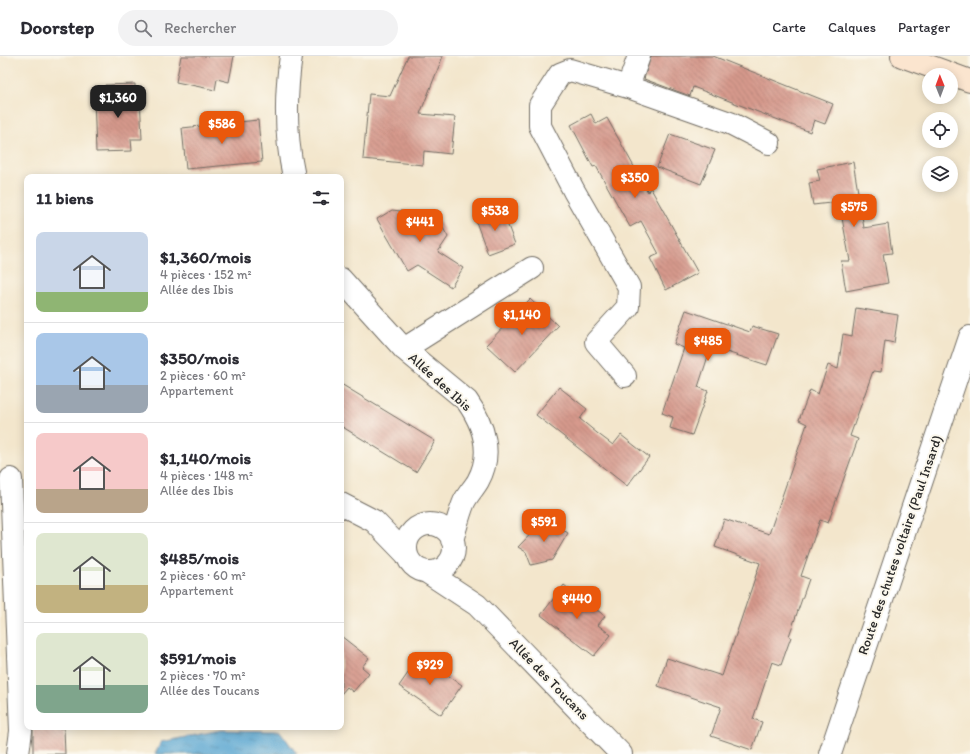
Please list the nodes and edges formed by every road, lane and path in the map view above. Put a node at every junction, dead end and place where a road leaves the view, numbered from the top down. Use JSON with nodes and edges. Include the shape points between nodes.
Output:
{"nodes":[{"id":1,"x":291,"y":56,"type":"edge"},
{"id":2,"x":639,"y":56,"type":"edge"},
{"id":3,"x":902,"y":56,"type":"edge"},
{"id":4,"x":970,"y":81,"type":"edge"},
{"id":5,"x":628,"y":87,"type":"junction"},
{"id":6,"x":769,"y":143,"type":"dead end"},
{"id":7,"x":293,"y":174,"type":"edge"},
{"id":8,"x":532,"y":268,"type":"dead end"},
{"id":9,"x":344,"y":282,"type":"edge"},
{"id":10,"x":970,"y":337,"type":"edge"},
{"id":11,"x":404,"y":349,"type":"junction"},
{"id":12,"x":625,"y":376,"type":"dead end"},
{"id":13,"x":13,"y":478,"type":"edge"},
{"id":14,"x":465,"y":501,"type":"junction"},
{"id":15,"x":344,"y":506,"type":"edge"},
{"id":16,"x":374,"y":521,"type":"junction"},
{"id":17,"x":426,"y":525,"type":"junction"},
{"id":18,"x":452,"y":548,"type":"junction"},
{"id":19,"x":406,"y":554,"type":"junction"},
{"id":20,"x":427,"y":572,"type":"junction"},
{"id":21,"x":477,"y":604,"type":"junction"},
{"id":22,"x":18,"y":754,"type":"edge"},
{"id":23,"x":621,"y":754,"type":"edge"},
{"id":24,"x":830,"y":754,"type":"edge"}],
"edges":[{"from":1,"to":7,"type":"street","via":[[286,114]]},
{"from":2,"to":5,"type":"street"},
{"from":3,"to":4,"type":"street"},
{"from":5,"to":6,"type":"street","via":[[730,123]]},
{"from":5,"to":12,"type":"street","via":[[570,70],[560,74],[540,105],[540,126],[629,287],[628,307],[596,342]]},
{"from":8,"to":11,"type":"street"},
{"from":9,"to":11,"type":"street","name":"Allée des Ibis"},
{"from":10,"to":24,"type":"street","name":"Route des chutes voltaire (Paul Insard)"},
{"from":11,"to":14,"type":"street","name":"Allée des Ibis","via":[[466,401],[482,428],[486,458],[478,481]]},
{"from":13,"to":22,"type":"street","via":[[21,731]]},
{"from":14,"to":17,"type":"street","name":"Allée des Ibis"},
{"from":14,"to":18,"type":"street","name":"Allée des Ibis"},
{"from":15,"to":16,"type":"street"},
{"from":16,"to":17,"type":"street"},
{"from":16,"to":19,"type":"street"},
{"from":17,"to":18,"type":"street","via":[[442,529]]},
{"from":17,"to":19,"type":"street","via":[[411,534],[407,540]]},
{"from":18,"to":20,"type":"street","via":[[440,570]]},
{"from":18,"to":21,"type":"street","name":"Allée des Toucans"},
{"from":19,"to":20,"type":"street","via":[[414,566]]},
{"from":20,"to":21,"type":"street","name":"Allée des Toucans"},
{"from":21,"to":23,"type":"street","name":"Allée des Toucans"}]}
